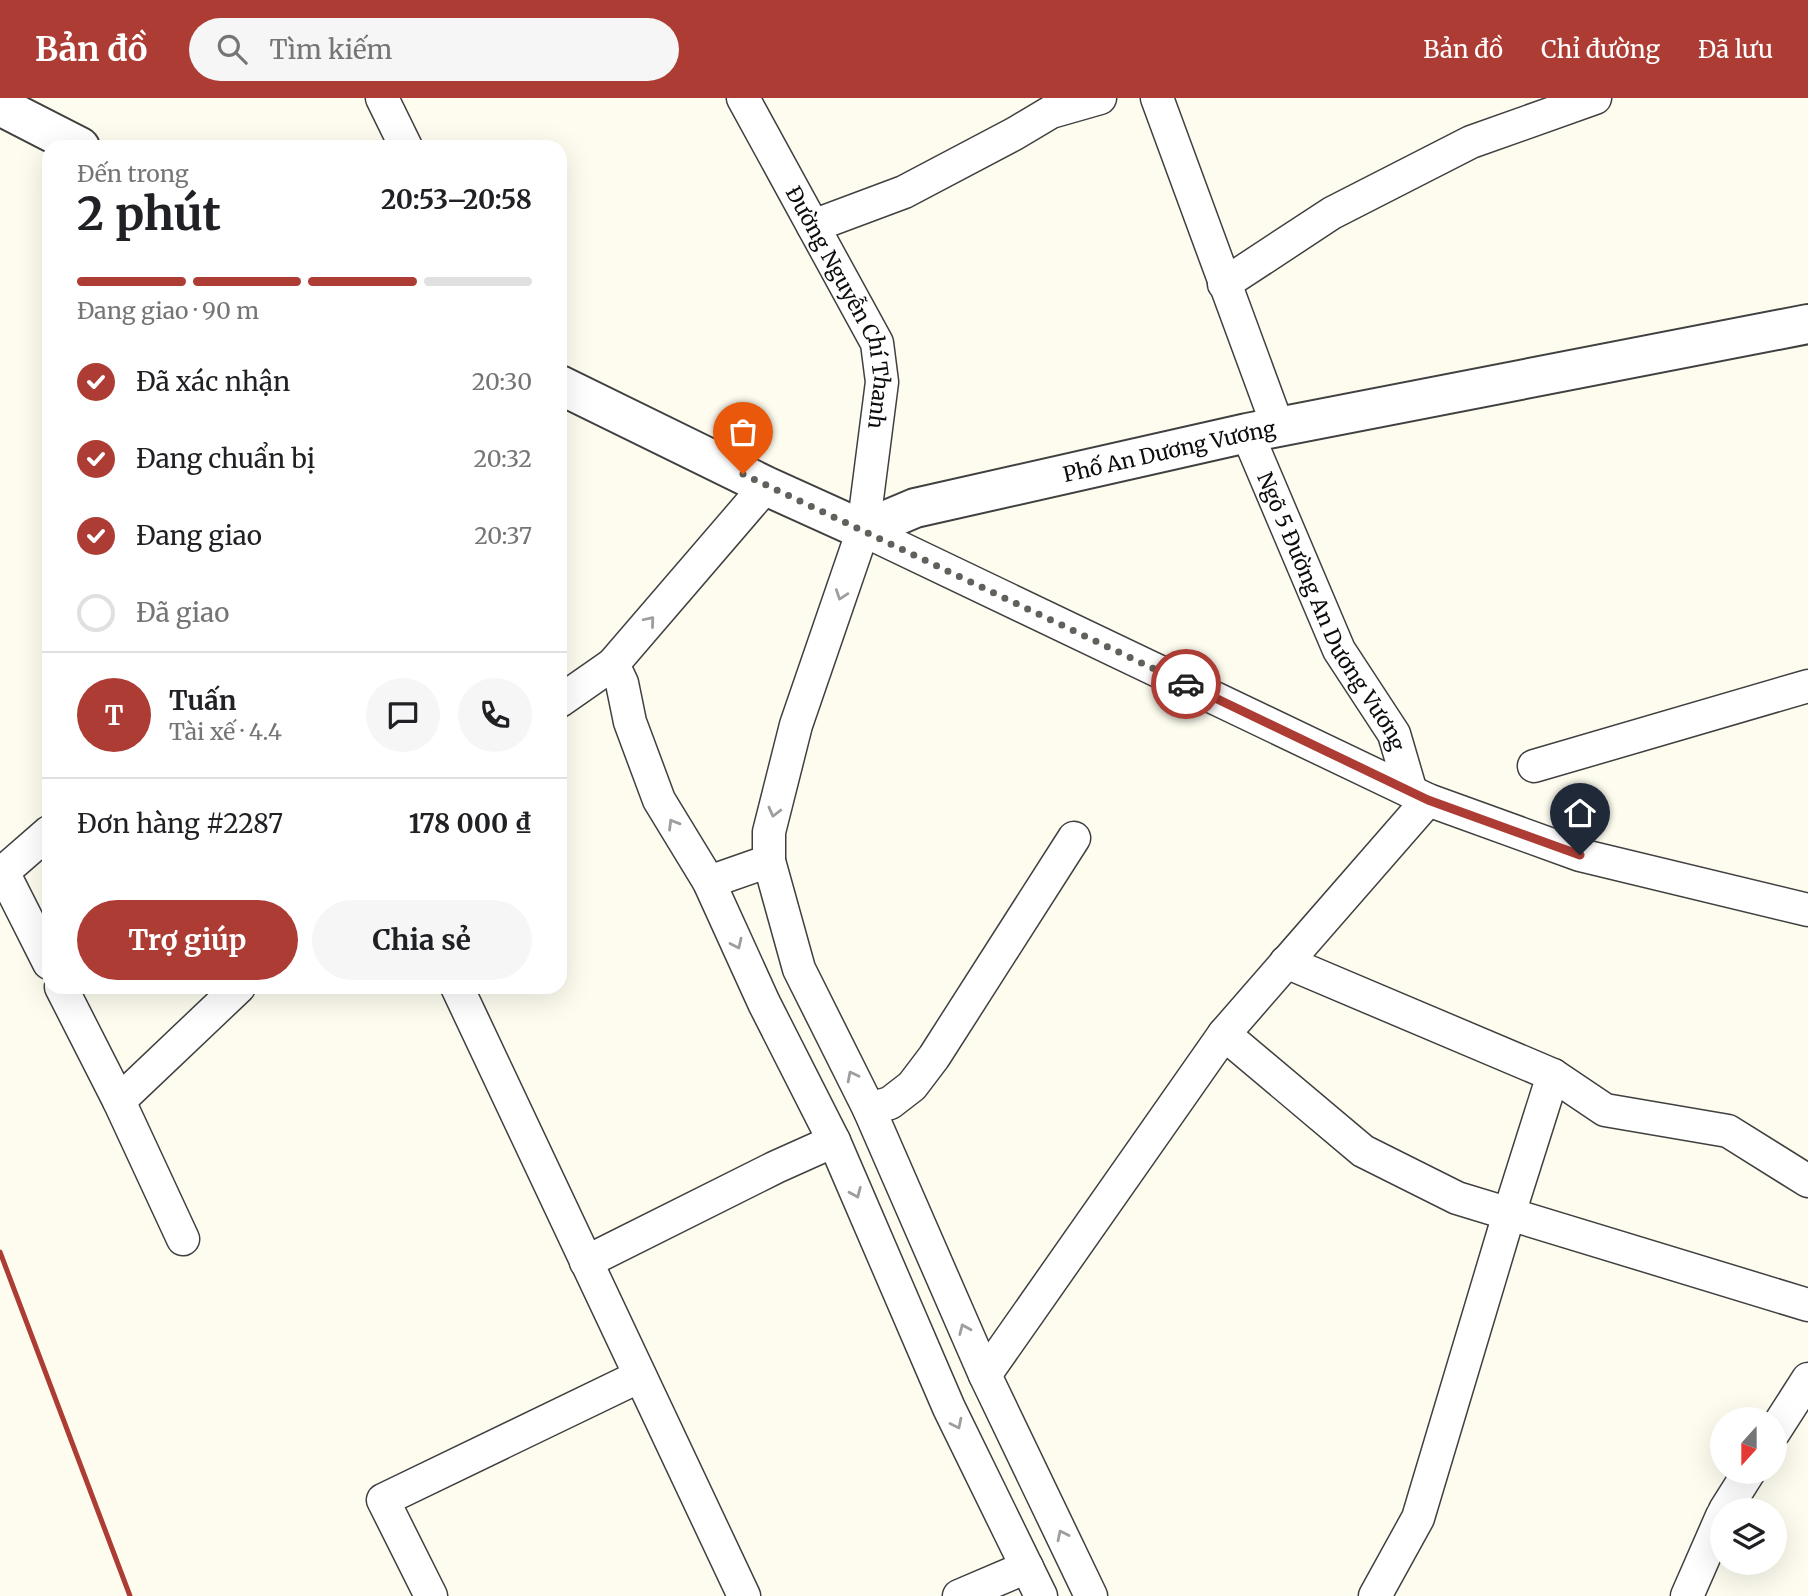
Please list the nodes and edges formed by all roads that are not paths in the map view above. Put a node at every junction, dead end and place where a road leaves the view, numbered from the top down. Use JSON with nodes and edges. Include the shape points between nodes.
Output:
{"nodes":[{"id":1,"x":382,"y":98,"type":"edge"},
{"id":2,"x":743,"y":98,"type":"edge"},
{"id":3,"x":1100,"y":98,"type":"edge"},
{"id":4,"x":1157,"y":98,"type":"edge"},
{"id":5,"x":1595,"y":98,"type":"edge"},
{"id":6,"x":0,"y":106,"type":"edge"},
{"id":7,"x":66,"y":140,"type":"edge"},
{"id":8,"x":403,"y":140,"type":"edge"},
{"id":9,"x":813,"y":226,"type":"junction"},
{"id":10,"x":1224,"y":284,"type":"junction"},
{"id":11,"x":1808,"y":324,"type":"edge"},
{"id":12,"x":567,"y":388,"type":"edge"},
{"id":13,"x":1263,"y":430,"type":"junction"},
{"id":14,"x":766,"y":486,"type":"junction"},
{"id":15,"x":863,"y":530,"type":"junction"},
{"id":16,"x":613,"y":664,"type":"junction"},
{"id":17,"x":1808,"y":686,"type":"edge"},
{"id":18,"x":567,"y":696,"type":"edge"},
{"id":19,"x":1534,"y":766,"type":"dead end"},
{"id":20,"x":1420,"y":796,"type":"junction"},
{"id":21,"x":42,"y":838,"type":"edge"},
{"id":22,"x":1074,"y":838,"type":"dead end"},
{"id":23,"x":769,"y":861,"type":"junction"},
{"id":24,"x":709,"y":882,"type":"junction"},
{"id":25,"x":1808,"y":910,"type":"edge"},
{"id":26,"x":42,"y":949,"type":"edge"},
{"id":27,"x":1286,"y":962,"type":"junction"},
{"id":28,"x":65,"y":994,"type":"edge"},
{"id":29,"x":232,"y":994,"type":"edge"},
{"id":30,"x":460,"y":994,"type":"edge"},
{"id":31,"x":1224,"y":1034,"type":"junction"},
{"id":32,"x":1553,"y":1075,"type":"junction"},
{"id":33,"x":119,"y":1101,"type":"junction"},
{"id":34,"x":869,"y":1109,"type":"junction"},
{"id":35,"x":834,"y":1142,"type":"junction"},
{"id":36,"x":1808,"y":1181,"type":"edge"},
{"id":37,"x":1508,"y":1214,"type":"junction"},
{"id":38,"x":183,"y":1239,"type":"dead end"},
{"id":39,"x":586,"y":1262,"type":"junction"},
{"id":40,"x":1808,"y":1305,"type":"edge"},
{"id":41,"x":985,"y":1375,"type":"junction"},
{"id":42,"x":640,"y":1376,"type":"junction"},
{"id":43,"x":1808,"y":1379,"type":"edge"},
{"id":44,"x":1787,"y":1412,"type":"edge"},
{"id":45,"x":1710,"y":1543,"type":"edge"},
{"id":46,"x":1027,"y":1567,"type":"junction"},
{"id":47,"x":431,"y":1596,"type":"edge"},
{"id":48,"x":744,"y":1596,"type":"edge"},
{"id":49,"x":959,"y":1596,"type":"edge"},
{"id":50,"x":1041,"y":1596,"type":"edge"},
{"id":51,"x":1091,"y":1596,"type":"edge"},
{"id":52,"x":1375,"y":1596,"type":"edge"},
{"id":53,"x":1687,"y":1596,"type":"edge"}],
"edges":[{"from":1,"to":8,"type":"street"},
{"from":2,"to":9,"type":"street","name":"Đường Nguyễn Chí Thanh"},
{"from":3,"to":9,"type":"street","via":[[1051,112],[904,192]]},
{"from":4,"to":10,"type":"street","name":"Ngõ 5 Đường An Dương Vương"},
{"from":5,"to":10,"type":"street","via":[[1471,142],[1332,213]]},
{"from":6,"to":7,"type":"street"},
{"from":9,"to":15,"type":"street","name":"Đường Nguyễn Chí Thanh","via":[[877,343],[882,382]]},
{"from":10,"to":13,"type":"street","name":"Ngõ 5 Đường An Dương Vương"},
{"from":11,"to":13,"type":"street","name":"Phố An Dương Vương"},
{"from":12,"to":14,"type":"street"},
{"from":13,"to":15,"type":"street","name":"Phố An Dương Vương","via":[[915,508]]},
{"from":13,"to":20,"type":"street","name":"Ngõ 5 Đường An Dương Vương","via":[[1339,650],[1395,734]]},
{"from":14,"to":15,"type":"street"},
{"from":16,"to":14,"type":"street","one_way":true},
{"from":15,"to":20,"type":"street"},
{"from":15,"to":23,"type":"street","name":"Đường Nguyễn Chí Thanh","one_way":true,"via":[[796,726],[769,832]]},
{"from":16,"to":18,"type":"street"},
{"from":24,"to":16,"type":"street","one_way":true,"via":[[659,800]]},
{"from":17,"to":19,"type":"street"},
{"from":20,"to":25,"type":"street","via":[[1580,855]]},
{"from":20,"to":27,"type":"street"},
{"from":21,"to":26,"type":"street","via":[[3,872]]},
{"from":22,"to":34,"type":"street","via":[[934,1057],[912,1086],[890,1103]]},
{"from":23,"to":24,"type":"street"},
{"from":34,"to":23,"type":"street","name":"Đường Nguyễn Chí Thanh","one_way":true,"via":[[799,969]]},
{"from":24,"to":35,"type":"street","one_way":true},
{"from":27,"to":31,"type":"street"},
{"from":27,"to":32,"type":"street"},
{"from":28,"to":33,"type":"street"},
{"from":29,"to":33,"type":"street"},
{"from":30,"to":39,"type":"street"},
{"from":31,"to":37,"type":"street","via":[[1363,1151],[1457,1198]]},
{"from":31,"to":41,"type":"street"},
{"from":32,"to":36,"type":"street","via":[[1605,1110],[1728,1130]]},
{"from":32,"to":37,"type":"street"},
{"from":33,"to":38,"type":"street"},
{"from":41,"to":34,"type":"street","name":"Đường Nguyễn Chí Thanh","one_way":true},
{"from":35,"to":39,"type":"street"},
{"from":35,"to":46,"type":"street","one_way":true,"via":[[949,1408]]},
{"from":37,"to":40,"type":"street"},
{"from":37,"to":52,"type":"street","via":[[1418,1518]]},
{"from":39,"to":42,"type":"street"},
{"from":51,"to":41,"type":"street","name":"Đường Nguyễn Chí Thanh","one_way":true},
{"from":42,"to":47,"type":"street","via":[[383,1500]]},
{"from":42,"to":48,"type":"street"},
{"from":43,"to":44,"type":"street"},
{"from":45,"to":53,"type":"street"},
{"from":46,"to":49,"type":"street"},
{"from":46,"to":50,"type":"street"}]}
